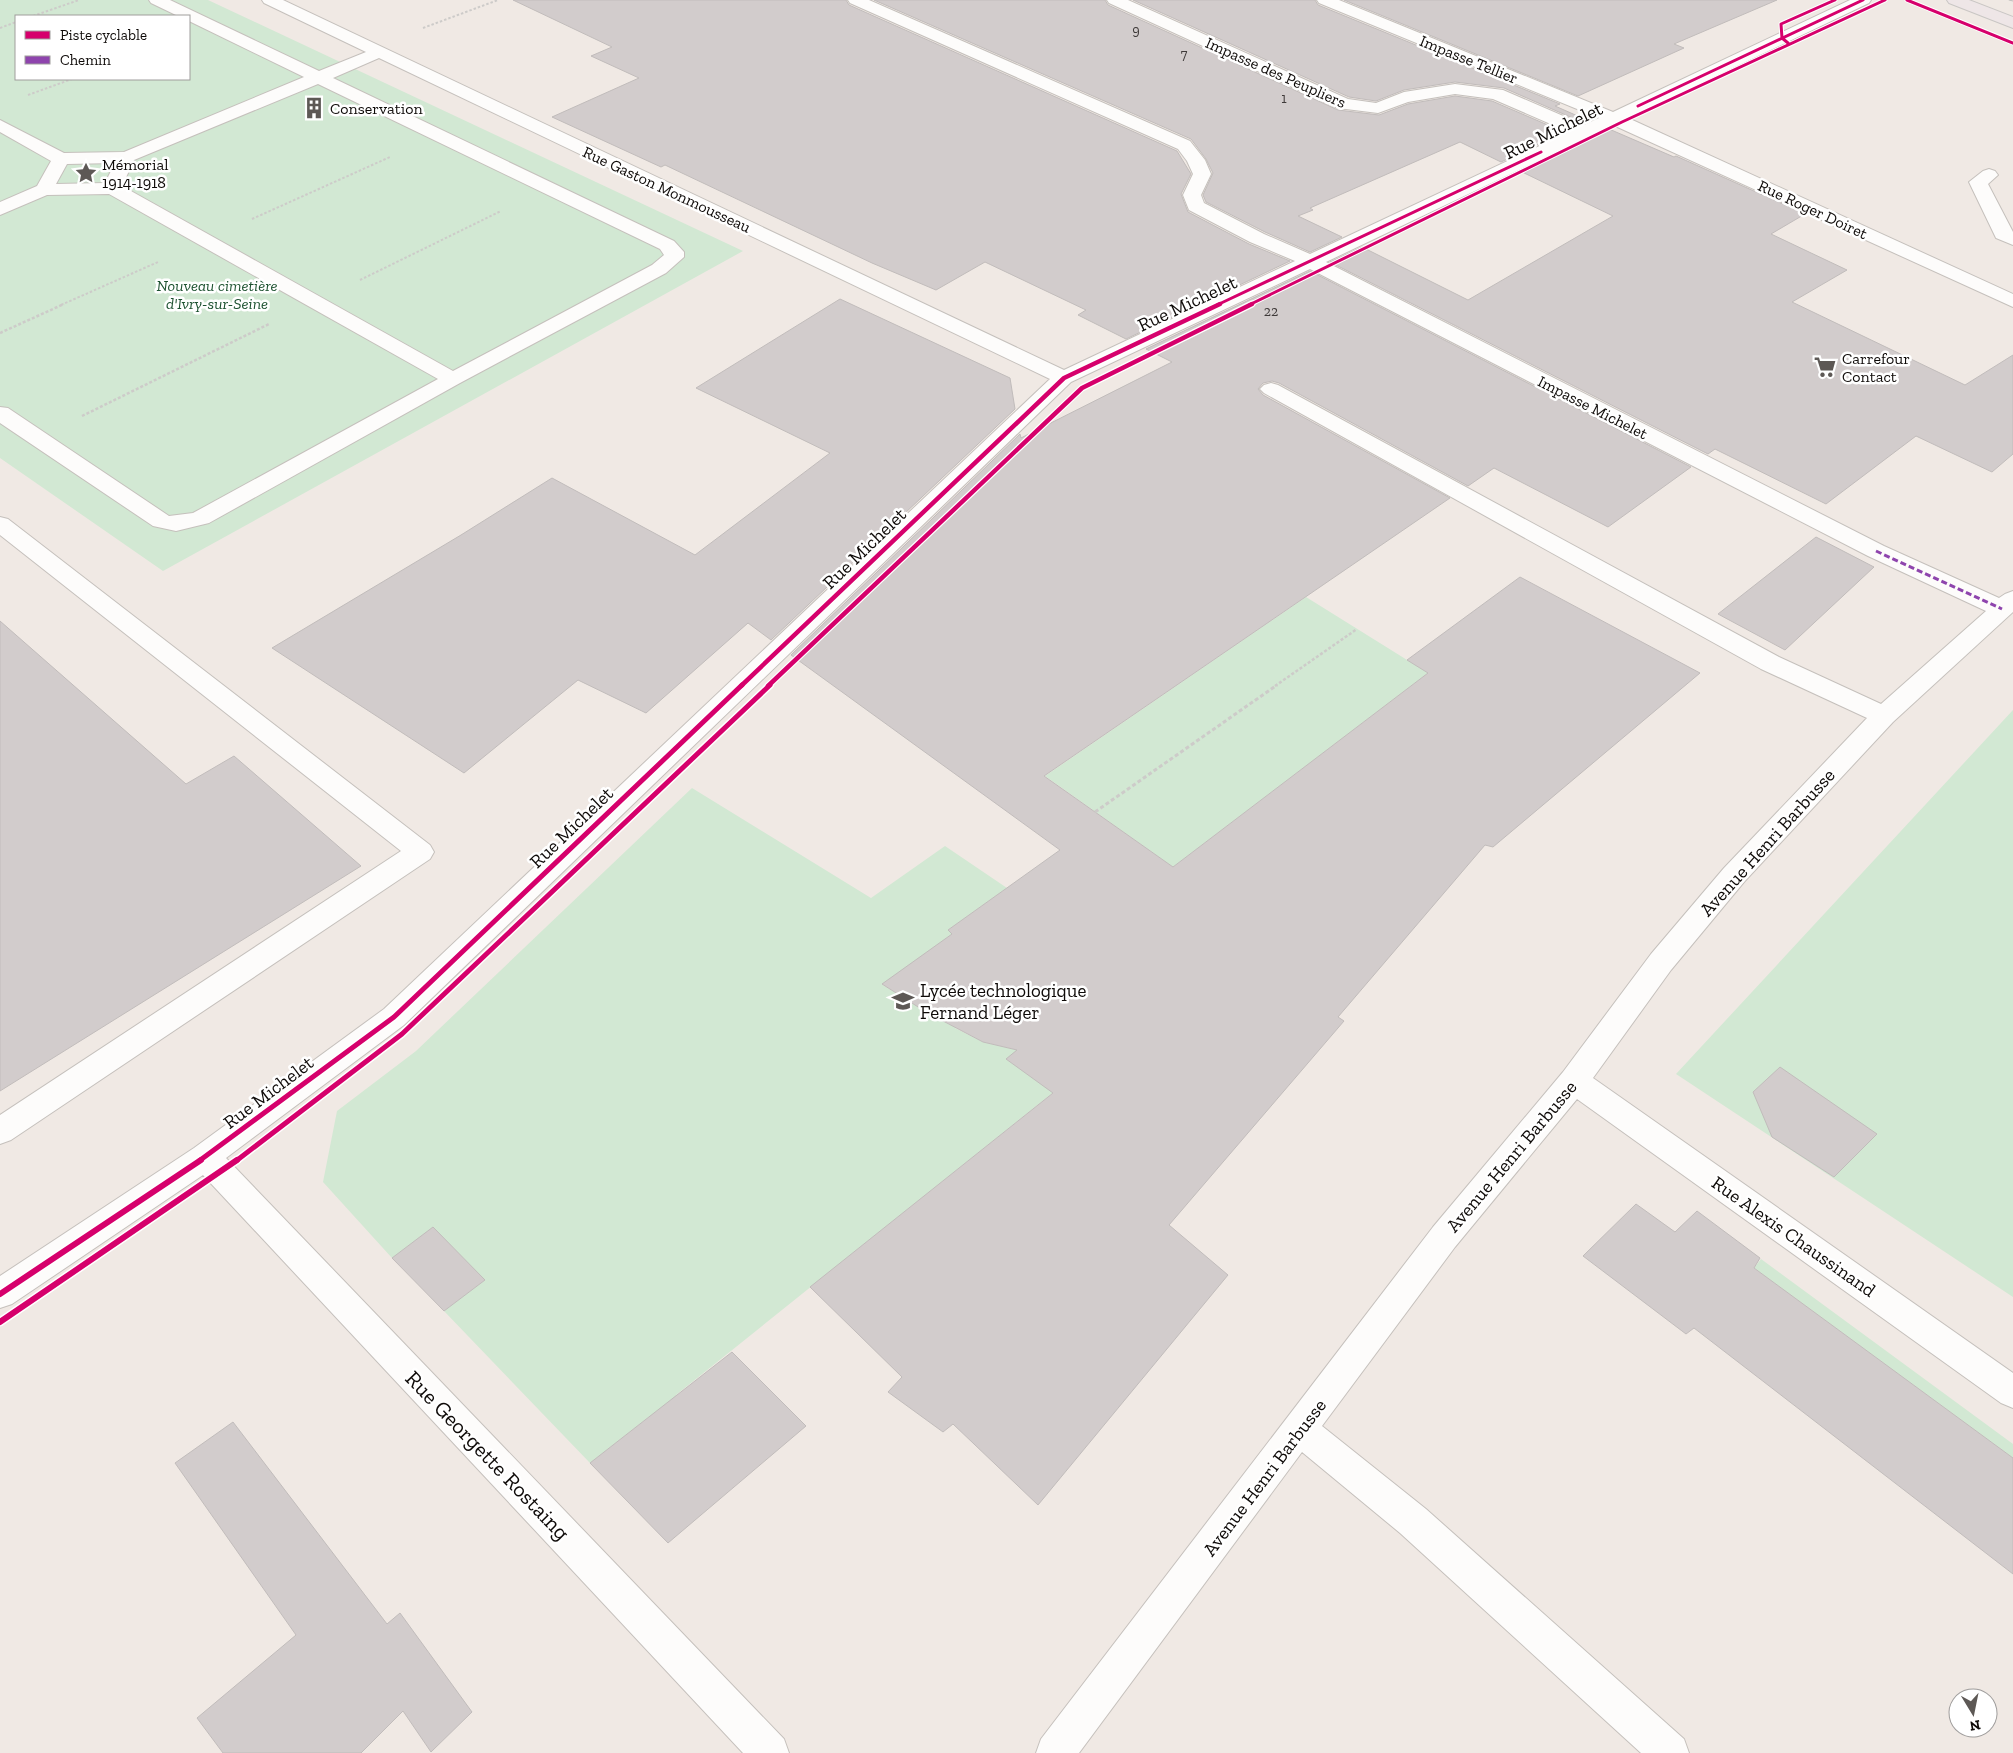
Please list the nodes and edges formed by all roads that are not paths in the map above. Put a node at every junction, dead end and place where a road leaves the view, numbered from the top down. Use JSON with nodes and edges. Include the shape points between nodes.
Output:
{"nodes":[{"id":1,"x":157,"y":0,"type":"edge"},
{"id":2,"x":270,"y":0,"type":"edge"},
{"id":3,"x":856,"y":0,"type":"edge"},
{"id":4,"x":1115,"y":0,"type":"edge"},
{"id":5,"x":1325,"y":0,"type":"edge"},
{"id":6,"x":1863,"y":0,"type":"edge"},
{"id":7,"x":1955,"y":0,"type":"edge"},
{"id":8,"x":188,"y":15,"type":"edge"},
{"id":9,"x":190,"y":16,"type":"edge"},
{"id":10,"x":2013,"y":24,"type":"edge"},
{"id":11,"x":375,"y":50,"type":"junction"},
{"id":12,"x":318,"y":77,"type":"junction"},
{"id":13,"x":1613,"y":118,"type":"junction"},
{"id":14,"x":0,"y":125,"type":"edge"},
{"id":15,"x":1584,"y":132,"type":"junction"},
{"id":16,"x":127,"y":157,"type":"junction"},
{"id":17,"x":61,"y":159,"type":"junction"},
{"id":18,"x":1988,"y":175,"type":"dead end"},
{"id":19,"x":112,"y":188,"type":"junction"},
{"id":20,"x":44,"y":190,"type":"junction"},
{"id":21,"x":0,"y":209,"type":"edge"},
{"id":22,"x":2013,"y":239,"type":"edge"},
{"id":23,"x":1310,"y":261,"type":"junction"},
{"id":24,"x":2013,"y":301,"type":"edge"},
{"id":25,"x":1064,"y":378,"type":"junction"},
{"id":26,"x":453,"y":379,"type":"junction"},
{"id":27,"x":1271,"y":389,"type":"dead end"},
{"id":28,"x":0,"y":412,"type":"edge"},
{"id":29,"x":0,"y":524,"type":"edge"},
{"id":30,"x":2008,"y":604,"type":"edge"},
{"id":31,"x":1884,"y":716,"type":"junction"},
{"id":32,"x":1574,"y":1081,"type":"junction"},
{"id":33,"x":0,"y":1130,"type":"edge"},
{"id":34,"x":205,"y":1157,"type":"junction"},
{"id":35,"x":0,"y":1294,"type":"edge"},
{"id":36,"x":2013,"y":1392,"type":"edge"},
{"id":37,"x":1300,"y":1429,"type":"junction"},
{"id":38,"x":770,"y":1753,"type":"edge"},
{"id":39,"x":1055,"y":1753,"type":"edge"},
{"id":40,"x":1670,"y":1753,"type":"edge"}],
"edges":[{"from":1,"to":8,"type":"street"},
{"from":2,"to":11,"type":"street","name":"Rue Gaston Monmousseau"},
{"from":3,"to":23,"type":"street","name":"Impasse Michelet","via":[[1184,145],[1202,174],[1192,194],[1196,206]]},
{"from":4,"to":15,"type":"street","name":"Impasse des Peupliers","via":[[1344,104],[1378,108],[1404,97],[1455,89],[1497,94]]},
{"from":5,"to":13,"type":"street","name":"Impasse Tellier"},
{"from":6,"to":13,"type":"street","name":"Rue Michelet"},
{"from":7,"to":10,"type":"main road"},
{"from":9,"to":12,"type":"street"},
{"from":11,"to":12,"type":"street"},
{"from":11,"to":25,"type":"street","name":"Rue Gaston Monmousseau"},
{"from":12,"to":16,"type":"street"},
{"from":12,"to":26,"type":"street","via":[[658,241],[674,252],[670,262],[659,269]]},
{"from":13,"to":15,"type":"street","name":"Rue Michelet"},
{"from":13,"to":24,"type":"street","name":"Rue Roger Doiret"},
{"from":14,"to":17,"type":"street"},
{"from":15,"to":23,"type":"street","name":"Rue Michelet"},
{"from":16,"to":17,"type":"street"},
{"from":16,"to":19,"type":"street"},
{"from":17,"to":20,"type":"street"},
{"from":18,"to":22,"type":"street","via":[[1978,182],[2002,234]]},
{"from":19,"to":20,"type":"street"},
{"from":19,"to":26,"type":"street"},
{"from":20,"to":21,"type":"street"},
{"from":23,"to":25,"type":"street","name":"Rue Michelet"},
{"from":23,"to":30,"type":"street","name":"Impasse Michelet","via":[[1876,551]]},
{"from":25,"to":34,"type":"street","name":"Rue Michelet","via":[[394,1016]]},
{"from":26,"to":28,"type":"street","via":[[200,518],[180,524],[161,522]]},
{"from":27,"to":31,"type":"street","via":[[1770,663]]},
{"from":29,"to":33,"type":"street","via":[[420,852]]},
{"from":30,"to":31,"type":"street","name":"Avenue Henri Barbusse"},
{"from":31,"to":32,"type":"street","name":"Avenue Henri Barbusse","via":[[1734,875],[1661,962]]},
{"from":32,"to":36,"type":"street","name":"Rue Alexis Chaussinand"},
{"from":32,"to":37,"type":"street","name":"Avenue Henri Barbusse","via":[[1444,1237]]},
{"from":34,"to":35,"type":"street","name":"Rue Michelet"},
{"from":34,"to":38,"type":"street","name":"Rue Georgette Rostaing"},
{"from":37,"to":39,"type":"street","name":"Avenue Henri Barbusse"},
{"from":37,"to":40,"type":"street","via":[[1413,1521]]}]}
